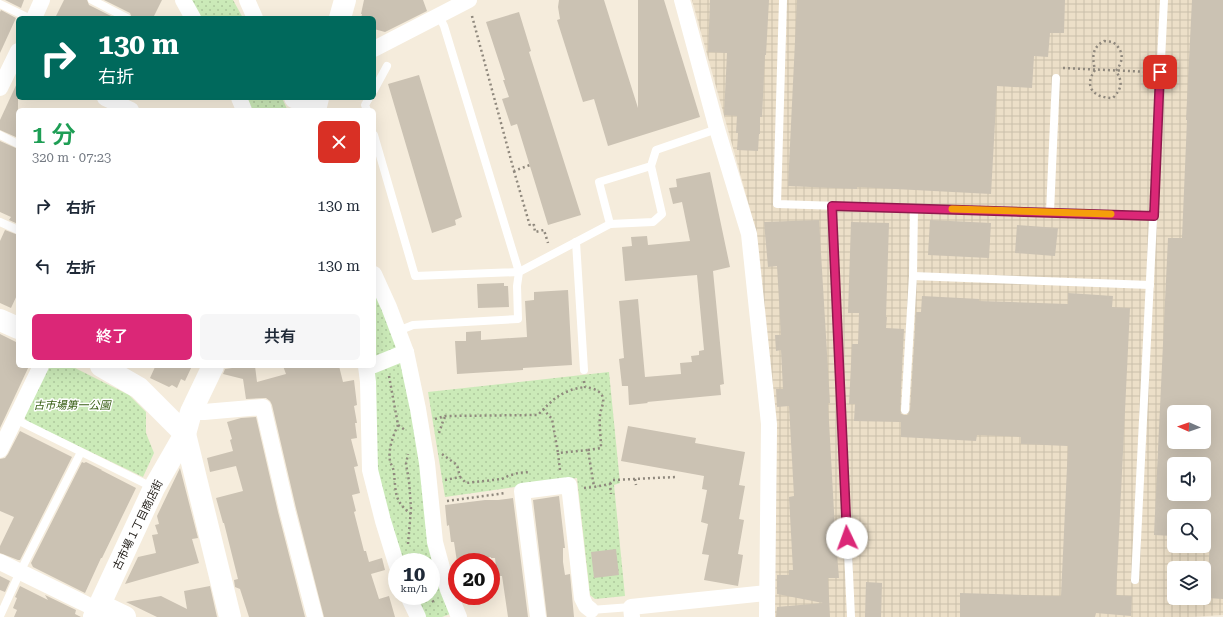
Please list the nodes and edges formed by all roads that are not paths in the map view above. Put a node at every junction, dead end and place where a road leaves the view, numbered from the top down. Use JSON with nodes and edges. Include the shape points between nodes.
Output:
{"nodes":[{"id":1,"x":42,"y":0,"type":"edge"},
{"id":2,"x":92,"y":0,"type":"edge"},
{"id":3,"x":183,"y":0,"type":"edge"},
{"id":4,"x":247,"y":0,"type":"edge"},
{"id":5,"x":345,"y":0,"type":"edge"},
{"id":6,"x":682,"y":0,"type":"edge"},
{"id":7,"x":783,"y":0,"type":"edge"},
{"id":8,"x":1164,"y":0,"type":"edge"},
{"id":9,"x":0,"y":4,"type":"edge"},
{"id":10,"x":470,"y":6,"type":"edge"},
{"id":11,"x":25,"y":16,"type":"edge"},
{"id":12,"x":35,"y":16,"type":"edge"},
{"id":13,"x":123,"y":16,"type":"edge"},
{"id":14,"x":192,"y":16,"type":"edge"},
{"id":15,"x":254,"y":16,"type":"edge"},
{"id":16,"x":341,"y":16,"type":"edge"},
{"id":17,"x":439,"y":16,"type":"junction"},
{"id":18,"x":376,"y":48,"type":"edge"},
{"id":19,"x":16,"y":56,"type":"edge"},
{"id":20,"x":387,"y":66,"type":"dead end"},
{"id":21,"x":1056,"y":78,"type":"dead end"},
{"id":22,"x":1,"y":84,"type":"edge"},
{"id":23,"x":376,"y":86,"type":"edge"},
{"id":24,"x":109,"y":100,"type":"edge"},
{"id":25,"x":293,"y":100,"type":"edge"},
{"id":26,"x":317,"y":105,"type":"edge"},
{"id":27,"x":127,"y":108,"type":"edge"},
{"id":28,"x":717,"y":129,"type":"junction"},
{"id":29,"x":0,"y":135,"type":"edge"},
{"id":30,"x":376,"y":142,"type":"edge"},
{"id":31,"x":16,"y":143,"type":"edge"},
{"id":32,"x":651,"y":166,"type":"junction"},
{"id":33,"x":832,"y":206,"type":"junction"},
{"id":34,"x":914,"y":208,"type":"junction"},
{"id":35,"x":1050,"y":212,"type":"junction"},
{"id":36,"x":1154,"y":216,"type":"junction"},
{"id":37,"x":0,"y":222,"type":"edge"},
{"id":38,"x":610,"y":224,"type":"junction"},
{"id":39,"x":16,"y":229,"type":"edge"},
{"id":40,"x":576,"y":242,"type":"junction"},
{"id":41,"x":519,"y":272,"type":"junction"},
{"id":42,"x":913,"y":276,"type":"junction"},
{"id":43,"x":376,"y":278,"type":"edge"},
{"id":44,"x":1150,"y":285,"type":"junction"},
{"id":45,"x":0,"y":320,"type":"edge"},
{"id":46,"x":16,"y":327,"type":"edge"},
{"id":47,"x":398,"y":331,"type":"junction"},
{"id":48,"x":406,"y":352,"type":"junction"},
{"id":49,"x":376,"y":364,"type":"edge"},
{"id":50,"x":40,"y":368,"type":"edge"},
{"id":51,"x":104,"y":368,"type":"edge"},
{"id":52,"x":212,"y":368,"type":"edge"},
{"id":53,"x":370,"y":368,"type":"edge"},
{"id":54,"x":584,"y":370,"type":"road end"},
{"id":55,"x":905,"y":410,"type":"dead end"},
{"id":56,"x":191,"y":412,"type":"junction"},
{"id":57,"x":15,"y":419,"type":"junction"},
{"id":58,"x":185,"y":434,"type":"junction"},
{"id":59,"x":0,"y":450,"type":"edge"},
{"id":60,"x":81,"y":452,"type":"junction"},
{"id":61,"x":154,"y":488,"type":"junction"},
{"id":62,"x":393,"y":553,"type":"edge"},
{"id":63,"x":0,"y":562,"type":"edge"},
{"id":64,"x":20,"y":572,"type":"junction"},
{"id":65,"x":1135,"y":580,"type":"dead end"},
{"id":66,"x":767,"y":593,"type":"junction"},
{"id":67,"x":412,"y":605,"type":"edge"},
{"id":68,"x":639,"y":606,"type":"edge"},
{"id":69,"x":591,"y":610,"type":"joint"},
{"id":70,"x":97,"y":611,"type":"edge"},
{"id":71,"x":0,"y":616,"type":"edge"},
{"id":72,"x":125,"y":617,"type":"edge"},
{"id":73,"x":230,"y":617,"type":"edge"},
{"id":74,"x":315,"y":617,"type":"edge"},
{"id":75,"x":418,"y":617,"type":"edge"},
{"id":76,"x":458,"y":617,"type":"edge"},
{"id":77,"x":538,"y":617,"type":"edge"},
{"id":78,"x":767,"y":617,"type":"edge"},
{"id":79,"x":851,"y":617,"type":"edge"}],
"edges":[{"from":1,"to":12,"type":"street"},
{"from":2,"to":13,"type":"lane"},
{"from":3,"to":14,"type":"street"},
{"from":4,"to":15,"type":"street"},
{"from":5,"to":16,"type":"street"},
{"from":6,"to":28,"type":"street"},
{"from":7,"to":33,"type":"lane","via":[[776,204]]},
{"from":8,"to":36,"type":"lane"},
{"from":9,"to":11,"type":"lane"},
{"from":10,"to":17,"type":"street"},
{"from":17,"to":18,"type":"street"},
{"from":17,"to":41,"type":"lane"},
{"from":19,"to":22,"type":"street"},
{"from":20,"to":23,"type":"lane"},
{"from":21,"to":35,"type":"lane"},
{"from":24,"to":27,"type":"street"},
{"from":25,"to":26,"type":"street"},
{"from":28,"to":32,"type":"lane","via":[[656,150]]},
{"from":28,"to":66,"type":"street","via":[[749,234],[768,424]]},
{"from":29,"to":31,"type":"lane"},
{"from":30,"to":41,"type":"lane","via":[[415,276]]},
{"from":32,"to":38,"type":"lane","via":[[599,182]]},
{"from":32,"to":38,"type":"lane","via":[[662,214],[653,222]]},
{"from":33,"to":34,"type":"lane"},
{"from":33,"to":79,"type":"lane"},
{"from":34,"to":35,"type":"lane"},
{"from":34,"to":42,"type":"lane"},
{"from":35,"to":36,"type":"lane"},
{"from":36,"to":44,"type":"lane"},
{"from":37,"to":39,"type":"lane"},
{"from":38,"to":40,"type":"lane"},
{"from":40,"to":41,"type":"lane"},
{"from":40,"to":54,"type":"lane"},
{"from":41,"to":47,"type":"lane","via":[[518,319],[413,325]]},
{"from":42,"to":44,"type":"lane"},
{"from":42,"to":55,"type":"lane"},
{"from":43,"to":47,"type":"street"},
{"from":44,"to":65,"type":"lane"},
{"from":45,"to":46,"type":"street"},
{"from":47,"to":48,"type":"street"},
{"from":48,"to":49,"type":"street"},
{"from":48,"to":76,"type":"street","via":[[427,463],[435,542]]},
{"from":50,"to":57,"type":"street"},
{"from":51,"to":58,"type":"street","via":[[139,388]]},
{"from":52,"to":56,"type":"street"},
{"from":53,"to":62,"type":"street","via":[[370,470]]},
{"from":56,"to":58,"type":"street"},
{"from":56,"to":74,"type":"street","via":[[263,407]]},
{"from":57,"to":59,"type":"street"},
{"from":57,"to":60,"type":"lane"},
{"from":58,"to":61,"type":"street","name":"古市場１丁目商店街"},
{"from":58,"to":73,"type":"street"},
{"from":60,"to":61,"type":"lane"},
{"from":60,"to":64,"type":"lane"},
{"from":61,"to":70,"type":"street","name":"古市場１丁目商店街"},
{"from":63,"to":64,"type":"street"},
{"from":64,"to":70,"type":"street"},
{"from":64,"to":71,"type":"lane"},
{"from":66,"to":68,"type":"street","via":[[684,597]]},
{"from":66,"to":78,"type":"street"},
{"from":67,"to":75,"type":"street"},
{"from":68,"to":69,"type":"lane"},
{"from":69,"to":77,"type":"street","via":[[582,598],[569,485],[522,491]]},
{"from":70,"to":72,"type":"street"}]}
